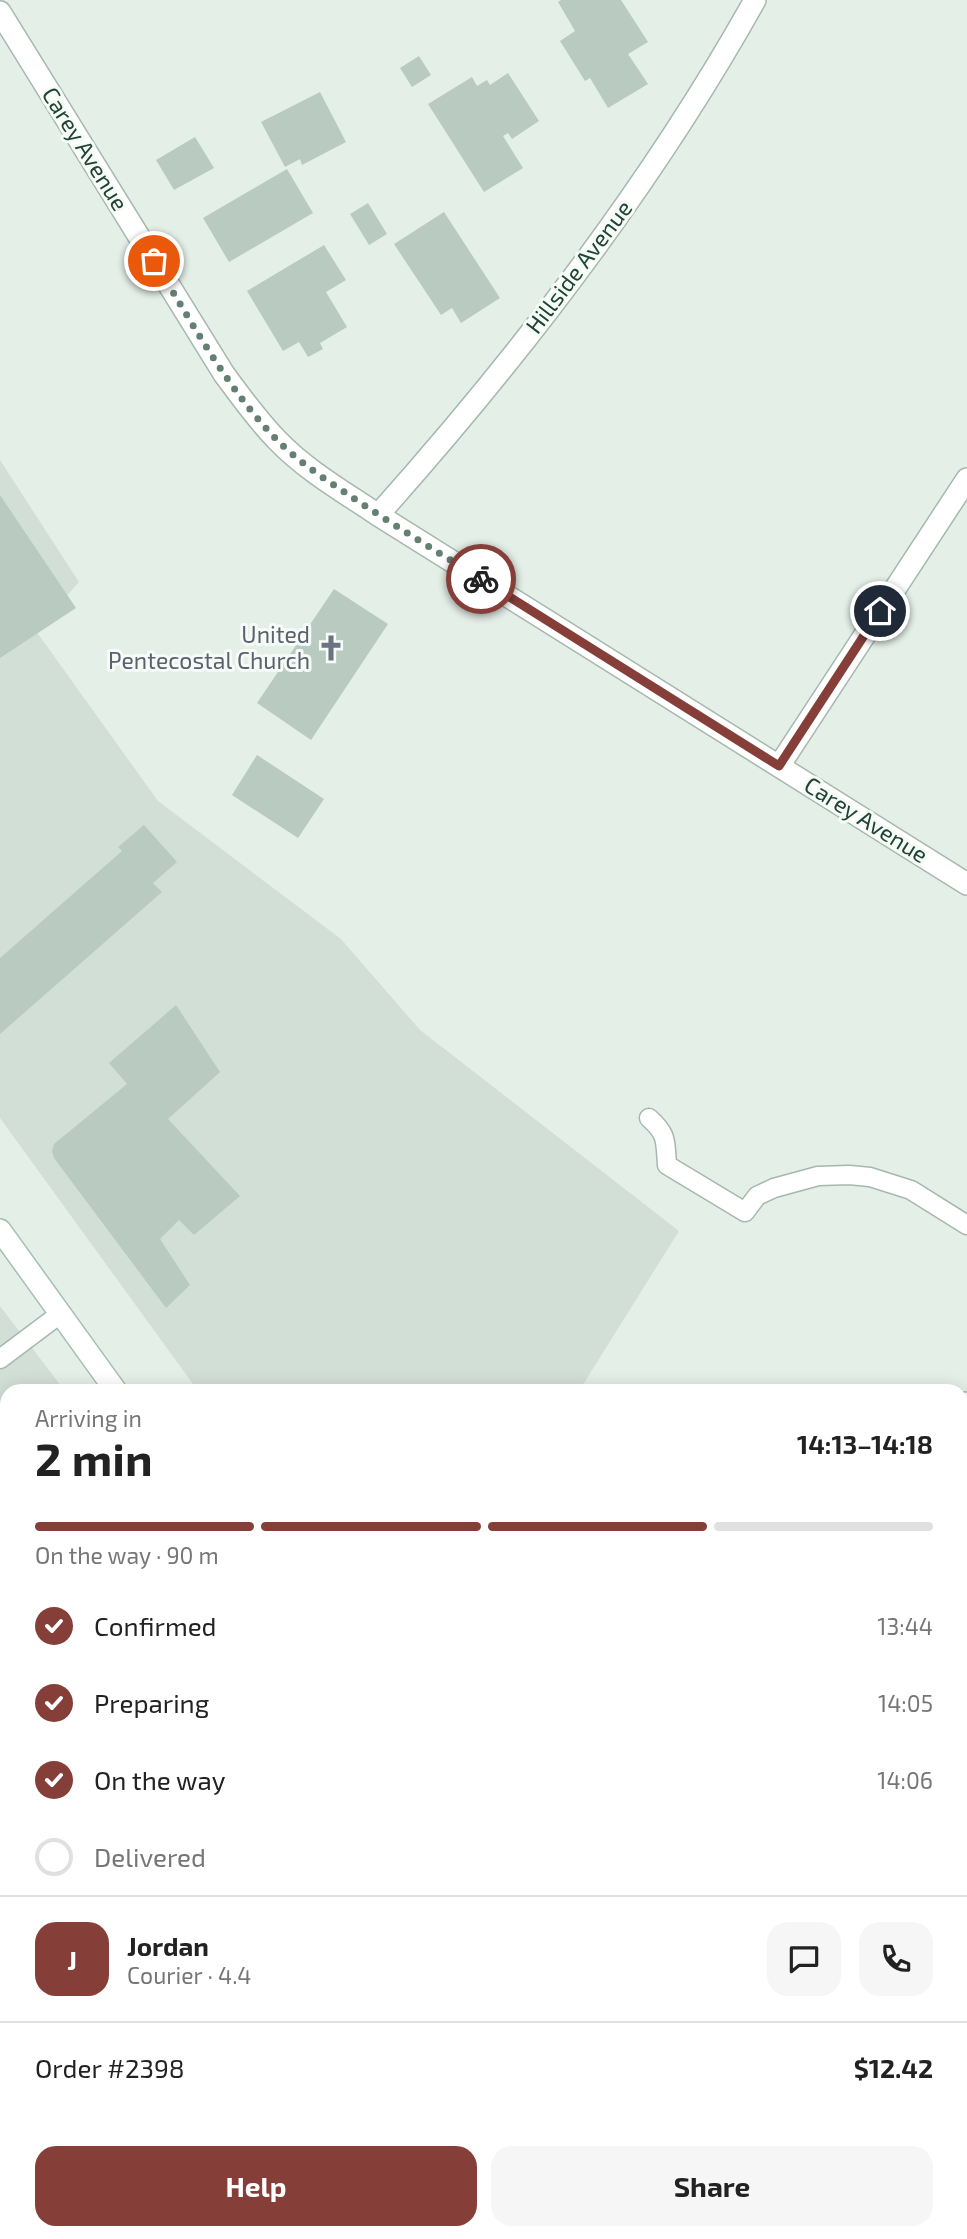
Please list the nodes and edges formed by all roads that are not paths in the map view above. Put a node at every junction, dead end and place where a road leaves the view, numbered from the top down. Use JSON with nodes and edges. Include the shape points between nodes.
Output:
{"nodes":[{"id":1,"x":755,"y":0,"type":"edge"},
{"id":2,"x":0,"y":12,"type":"edge"},
{"id":3,"x":967,"y":479,"type":"edge"},
{"id":4,"x":378,"y":515,"type":"junction"},
{"id":5,"x":779,"y":766,"type":"junction"},
{"id":6,"x":967,"y":884,"type":"edge"},
{"id":7,"x":649,"y":1118,"type":"dead end"},
{"id":8,"x":967,"y":1225,"type":"edge"},
{"id":9,"x":0,"y":1230,"type":"edge"},
{"id":10,"x":60,"y":1314,"type":"junction"},
{"id":11,"x":0,"y":1359,"type":"edge"},
{"id":12,"x":111,"y":1384,"type":"edge"}],
"edges":[{"from":1,"to":4,"type":"street","name":"Hillside Avenue","via":[[686,117],[610,228],[452,432]]},
{"from":2,"to":4,"type":"street","name":"Carey Avenue","via":[[224,374],[251,410],[279,443]]},
{"from":3,"to":5,"type":"street"},
{"from":4,"to":5,"type":"street","name":"Carey Avenue"},
{"from":5,"to":6,"type":"street","name":"Carey Avenue"},
{"from":7,"to":8,"type":"lane","via":[[662,1129],[667,1165],[745,1212],[757,1195],[774,1188],[818,1176],[849,1175],[911,1190]]},
{"from":9,"to":10,"type":"street"},
{"from":10,"to":11,"type":"lane"},
{"from":10,"to":12,"type":"street"}]}
